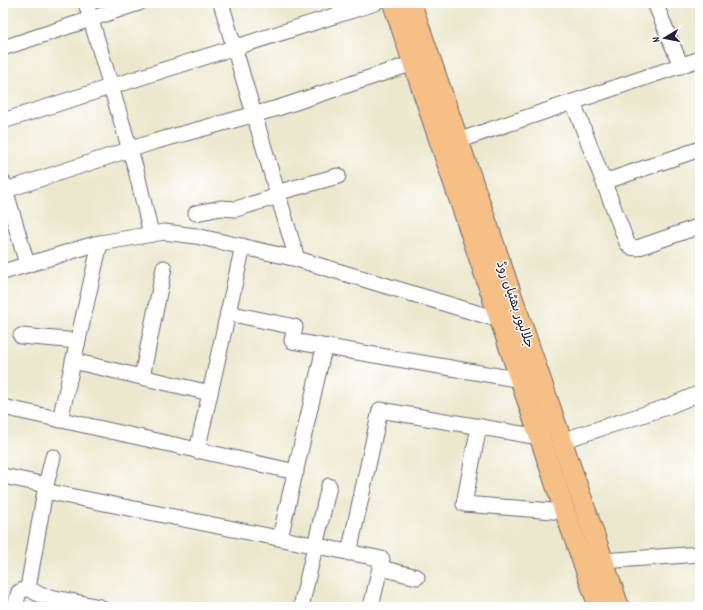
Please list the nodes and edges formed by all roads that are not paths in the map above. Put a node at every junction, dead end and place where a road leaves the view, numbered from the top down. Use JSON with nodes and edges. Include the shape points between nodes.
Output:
{"nodes":[{"id":1,"x":86,"y":3,"type":"edge"},
{"id":2,"x":139,"y":3,"type":"edge"},
{"id":3,"x":221,"y":3,"type":"edge"},
{"id":4,"x":375,"y":3,"type":"edge"},
{"id":5,"x":393,"y":3,"type":"edge"},
{"id":6,"x":411,"y":3,"type":"edge"},
{"id":7,"x":655,"y":3,"type":"edge"},
{"id":8,"x":92,"y":19,"type":"junction"},
{"id":9,"x":3,"y":48,"type":"edge"},
{"id":10,"x":234,"y":49,"type":"junction"},
{"id":11,"x":700,"y":59,"type":"edge"},
{"id":12,"x":414,"y":63,"type":"junction"},
{"id":13,"x":681,"y":66,"type":"junction"},
{"id":14,"x":112,"y":87,"type":"junction"},
{"id":15,"x":573,"y":102,"type":"junction"},
{"id":16,"x":254,"y":114,"type":"junction"},
{"id":17,"x":3,"y":121,"type":"edge"},
{"id":18,"x":457,"y":141,"type":"junction"},
{"id":19,"x":130,"y":149,"type":"junction"},
{"id":20,"x":700,"y":149,"type":"edge"},
{"id":21,"x":338,"y":176,"type":"dead end"},
{"id":22,"x":604,"y":182,"type":"junction"},
{"id":23,"x":4,"y":188,"type":"edge"},
{"id":24,"x":277,"y":194,"type":"junction"},
{"id":25,"x":196,"y":214,"type":"dead end"},
{"id":26,"x":700,"y":226,"type":"edge"},
{"id":27,"x":150,"y":234,"type":"junction"},
{"id":28,"x":100,"y":243,"type":"junction"},
{"id":29,"x":243,"y":246,"type":"junction"},
{"id":30,"x":297,"y":259,"type":"junction"},
{"id":31,"x":27,"y":264,"type":"junction"},
{"id":32,"x":164,"y":268,"type":"dead end"},
{"id":33,"x":3,"y":272,"type":"edge"},
{"id":34,"x":228,"y":313,"type":"junction"},
{"id":35,"x":500,"y":320,"type":"junction"},
{"id":36,"x":21,"y":336,"type":"dead end"},
{"id":37,"x":78,"y":341,"type":"junction"},
{"id":38,"x":324,"y":348,"type":"junction"},
{"id":39,"x":73,"y":361,"type":"junction"},
{"id":40,"x":142,"y":377,"type":"junction"},
{"id":41,"x":521,"y":380,"type":"junction"},
{"id":42,"x":210,"y":393,"type":"junction"},
{"id":43,"x":700,"y":393,"type":"edge"},
{"id":44,"x":3,"y":407,"type":"edge"},
{"id":45,"x":60,"y":420,"type":"junction"},
{"id":46,"x":479,"y":426,"type":"junction"},
{"id":47,"x":539,"y":436,"type":"junction"},
{"id":48,"x":561,"y":441,"type":"junction"},
{"id":49,"x":197,"y":450,"type":"junction"},
{"id":50,"x":54,"y":457,"type":"dead end"},
{"id":51,"x":296,"y":472,"type":"junction"},
{"id":52,"x":3,"y":476,"type":"edge"},
{"id":53,"x":330,"y":486,"type":"dead end"},
{"id":54,"x":46,"y":488,"type":"junction"},
{"id":55,"x":565,"y":512,"type":"junction"},
{"id":56,"x":280,"y":538,"type":"junction"},
{"id":57,"x":316,"y":546,"type":"junction"},
{"id":58,"x":349,"y":553,"type":"junction"},
{"id":59,"x":700,"y":554,"type":"edge"},
{"id":60,"x":603,"y":561,"type":"junction"},
{"id":61,"x":380,"y":568,"type":"junction"},
{"id":62,"x":416,"y":577,"type":"dead end"},
{"id":63,"x":28,"y":588,"type":"junction"},
{"id":64,"x":70,"y":604,"type":"edge"},
{"id":65,"x":15,"y":607,"type":"edge"},
{"id":66,"x":100,"y":607,"type":"edge"},
{"id":67,"x":301,"y":607,"type":"edge"},
{"id":68,"x":371,"y":607,"type":"edge"},
{"id":69,"x":599,"y":607,"type":"edge"},
{"id":70,"x":619,"y":607,"type":"edge"}],
"edges":[{"from":1,"to":8,"type":"street"},
{"from":2,"to":8,"type":"street"},
{"from":3,"to":10,"type":"street"},
{"from":4,"to":10,"type":"street"},
{"from":5,"to":12,"type":"main road","name":"جلالپور بھٹیاں روڈ"},
{"from":6,"to":18,"type":"main road","name":"جلالپور بھٹیاں روڈ"},
{"from":7,"to":13,"type":"street"},
{"from":8,"to":9,"type":"street"},
{"from":8,"to":14,"type":"street"},
{"from":10,"to":14,"type":"street"},
{"from":10,"to":16,"type":"street"},
{"from":11,"to":13,"type":"street"},
{"from":12,"to":16,"type":"street"},
{"from":12,"to":35,"type":"main road","name":"جلالپور بھٹیاں روڈ"},
{"from":13,"to":15,"type":"street"},
{"from":14,"to":17,"type":"street"},
{"from":14,"to":19,"type":"street"},
{"from":15,"to":18,"type":"street"},
{"from":15,"to":22,"type":"street"},
{"from":16,"to":19,"type":"street"},
{"from":16,"to":24,"type":"street"},
{"from":18,"to":48,"type":"main road","name":"جلالپور بھٹیاں روڈ"},
{"from":19,"to":23,"type":"street"},
{"from":19,"to":27,"type":"street"},
{"from":20,"to":22,"type":"street"},
{"from":21,"to":24,"type":"street"},
{"from":22,"to":26,"type":"street","via":[[627,243],[631,247],[637,248]]},
{"from":23,"to":31,"type":"street"},
{"from":24,"to":25,"type":"street","via":[[236,209],[220,208]]},
{"from":24,"to":30,"type":"street"},
{"from":27,"to":28,"type":"street"},
{"from":27,"to":29,"type":"street","via":[[164,232],[196,236]]},
{"from":28,"to":31,"type":"street"},
{"from":28,"to":37,"type":"street"},
{"from":29,"to":30,"type":"street"},
{"from":29,"to":34,"type":"street"},
{"from":30,"to":35,"type":"street"},
{"from":31,"to":33,"type":"street"},
{"from":32,"to":40,"type":"street"},
{"from":34,"to":38,"type":"street","via":[[295,327],[292,341]]},
{"from":34,"to":42,"type":"street"},
{"from":35,"to":41,"type":"main road","name":"جلالپور بھٹیاں روڈ"},
{"from":36,"to":37,"type":"street"},
{"from":37,"to":39,"type":"street"},
{"from":38,"to":41,"type":"street"},
{"from":38,"to":51,"type":"street"},
{"from":39,"to":40,"type":"street"},
{"from":39,"to":45,"type":"street"},
{"from":40,"to":42,"type":"street"},
{"from":41,"to":47,"type":"main road","name":"جلالپور بھٹیاں روڈ"},
{"from":42,"to":49,"type":"street"},
{"from":43,"to":48,"type":"street","via":[[667,407]]},
{"from":44,"to":45,"type":"street"},
{"from":45,"to":49,"type":"street"},
{"from":46,"to":47,"type":"street"},
{"from":46,"to":55,"type":"street","via":[[464,504]]},
{"from":46,"to":58,"type":"street","via":[[380,410]]},
{"from":47,"to":55,"type":"main road","name":"جلالپور بھٹیاں روڈ"},
{"from":48,"to":60,"type":"main road","name":"جلالپور بھٹیاں روڈ"},
{"from":49,"to":51,"type":"street"},
{"from":50,"to":54,"type":"street"},
{"from":51,"to":56,"type":"street"},
{"from":52,"to":54,"type":"street"},
{"from":53,"to":57,"type":"street"},
{"from":54,"to":56,"type":"street"},
{"from":54,"to":63,"type":"street"},
{"from":55,"to":69,"type":"main road","name":"جلالپور بھٹیاں روڈ"},
{"from":56,"to":57,"type":"street"},
{"from":57,"to":58,"type":"street"},
{"from":57,"to":67,"type":"street"},
{"from":58,"to":61,"type":"street","via":[[382,558]]},
{"from":59,"to":60,"type":"street"},
{"from":60,"to":70,"type":"main road","name":"جلالپور بھٹیاں روڈ"},
{"from":61,"to":62,"type":"street"},
{"from":61,"to":68,"type":"street"},
{"from":63,"to":64,"type":"street","via":[[40,595]]},
{"from":63,"to":65,"type":"street","via":[[19,592]]},
{"from":64,"to":66,"type":"street"}]}
